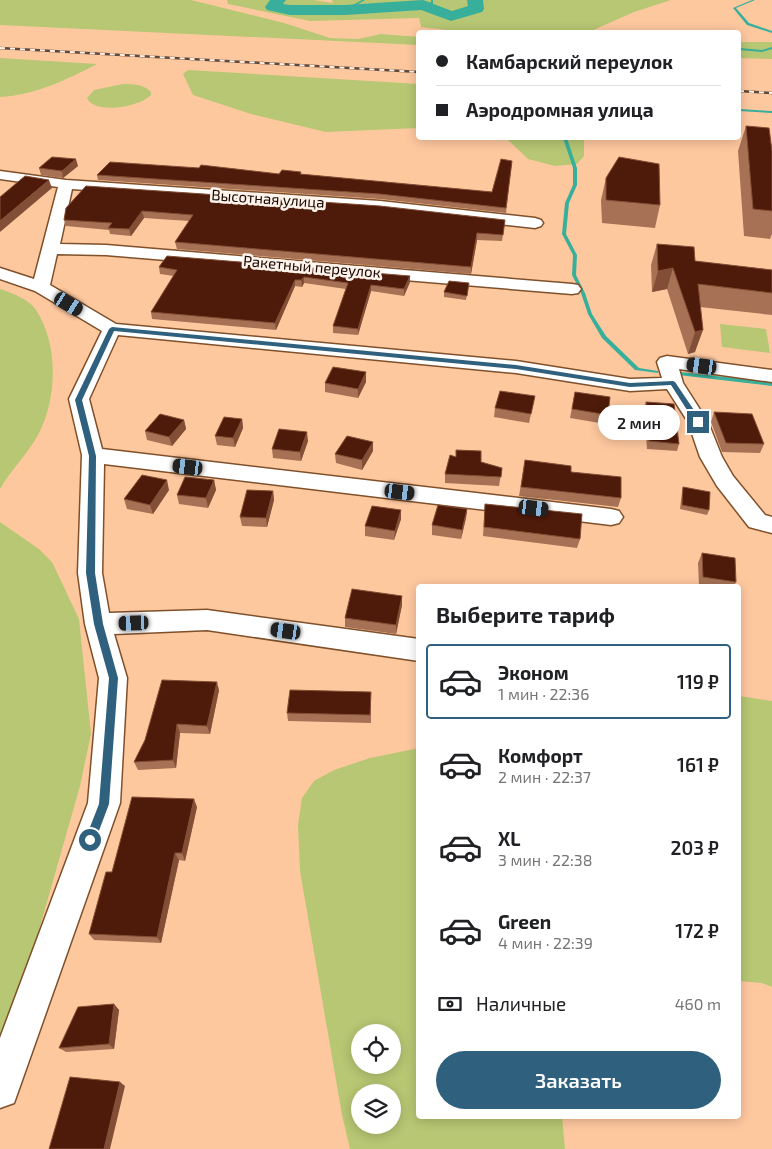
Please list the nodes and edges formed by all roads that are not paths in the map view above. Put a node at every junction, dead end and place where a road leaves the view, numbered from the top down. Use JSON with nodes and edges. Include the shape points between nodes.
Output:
{"nodes":[{"id":1,"x":0,"y":175,"type":"edge"},
{"id":2,"x":66,"y":184,"type":"junction"},
{"id":3,"x":535,"y":223,"type":"dead end"},
{"id":4,"x":51,"y":249,"type":"junction"},
{"id":5,"x":0,"y":273,"type":"edge"},
{"id":6,"x":41,"y":287,"type":"junction"},
{"id":7,"x":572,"y":289,"type":"dead end"},
{"id":8,"x":112,"y":329,"type":"junction"},
{"id":9,"x":772,"y":376,"type":"edge"},
{"id":10,"x":673,"y":383,"type":"junction"},
{"id":11,"x":92,"y":456,"type":"junction"},
{"id":12,"x":611,"y":517,"type":"dead end"},
{"id":13,"x":772,"y":525,"type":"edge"},
{"id":14,"x":98,"y":624,"type":"junction"},
{"id":15,"x":416,"y":650,"type":"edge"},
{"id":16,"x":0,"y":1089,"type":"edge"}],
"edges":[{"from":1,"to":2,"type":"street","name":"Высотная улица"},
{"from":2,"to":3,"type":"street","name":"Высотная улица","via":[[380,206]]},
{"from":2,"to":4,"type":"street"},
{"from":4,"to":6,"type":"street"},
{"from":4,"to":7,"type":"street","name":"Ракетный переулок","via":[[154,253]]},
{"from":5,"to":6,"type":"street"},
{"from":6,"to":8,"type":"street"},
{"from":8,"to":10,"type":"street","via":[[516,367],[630,385]]},
{"from":8,"to":11,"type":"street","via":[[79,400]]},
{"from":9,"to":10,"type":"street","via":[[667,362]]},
{"from":10,"to":13,"type":"street","via":[[698,422],[725,481],[757,521]]},
{"from":11,"to":12,"type":"street"},
{"from":11,"to":14,"type":"street","via":[[90,573]]},
{"from":14,"to":15,"type":"street","via":[[207,620]]},
{"from":14,"to":16,"type":"street","via":[[113,678],[104,804]]}]}
